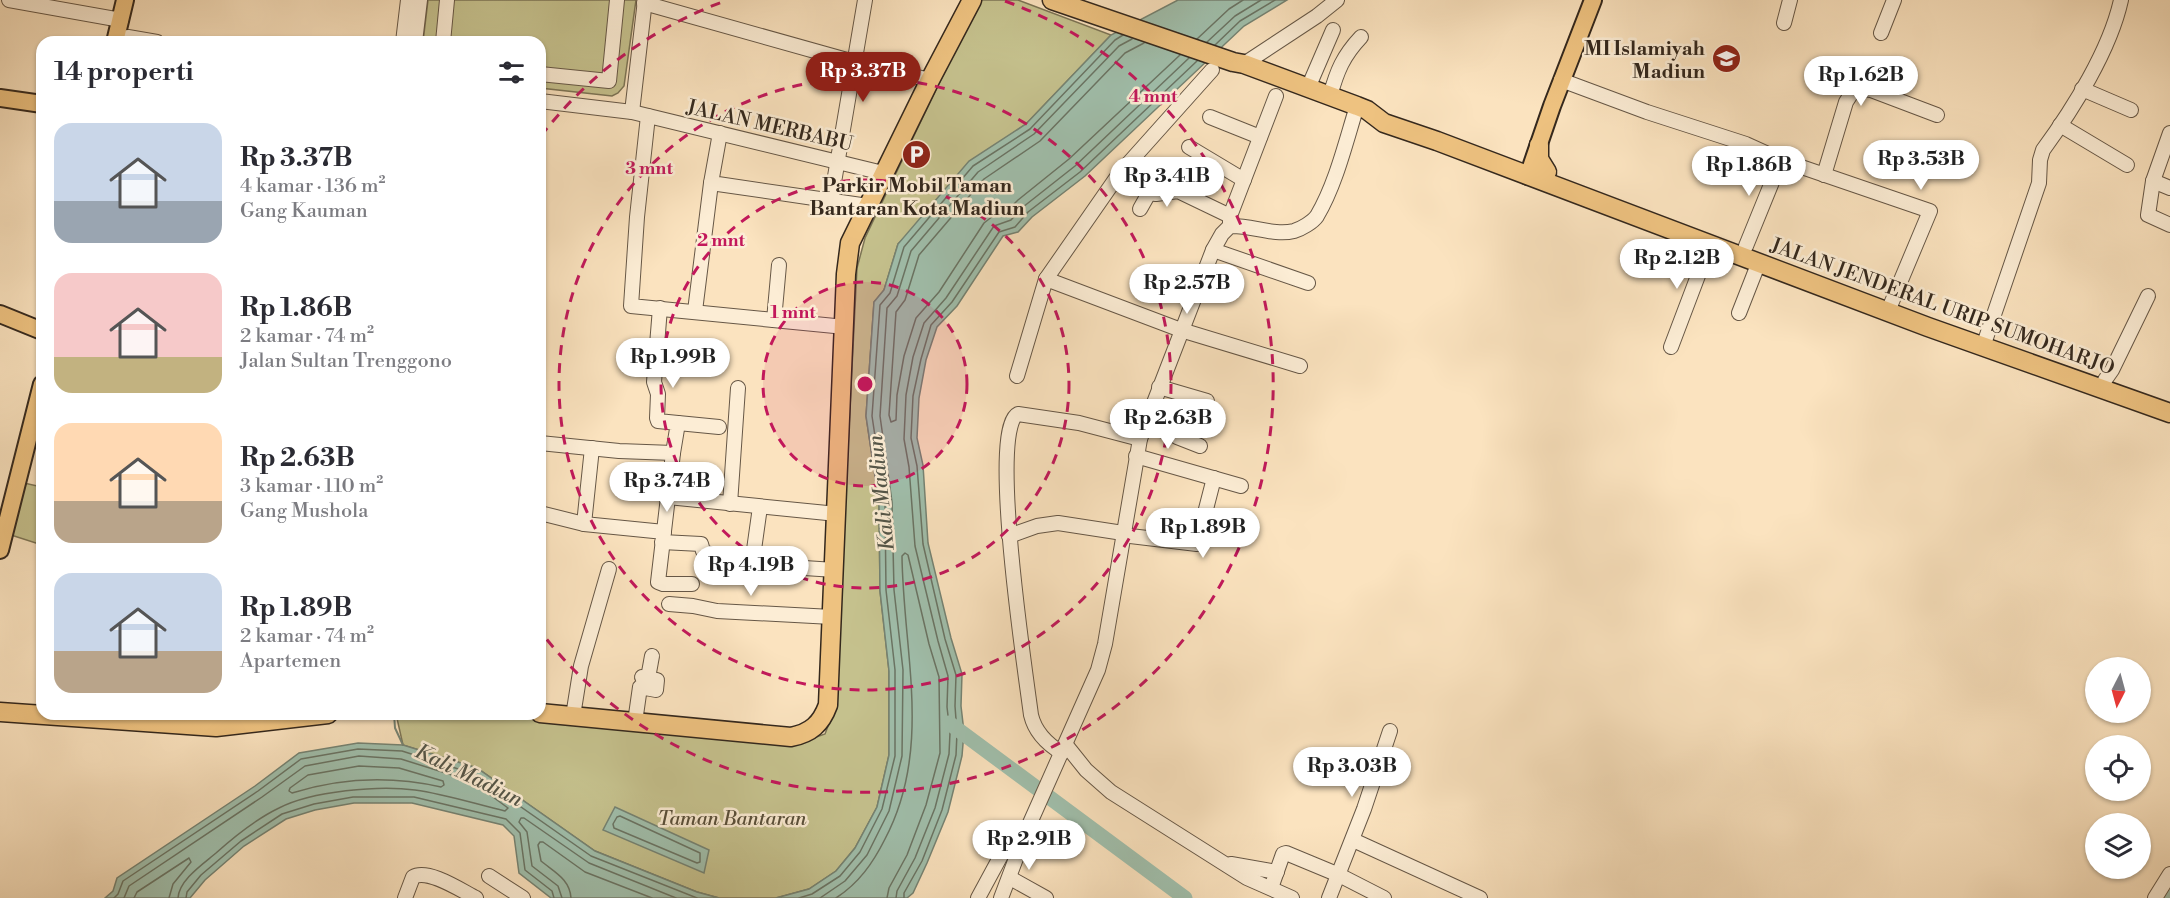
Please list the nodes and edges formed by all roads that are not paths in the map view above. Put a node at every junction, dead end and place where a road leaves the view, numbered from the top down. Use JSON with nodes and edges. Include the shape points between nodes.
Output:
{"nodes":[{"id":1,"x":9,"y":0,"type":"edge"},
{"id":2,"x":125,"y":0,"type":"edge"},
{"id":3,"x":136,"y":0,"type":"edge"},
{"id":4,"x":408,"y":0,"type":"edge"},
{"id":5,"x":420,"y":0,"type":"edge"},
{"id":6,"x":447,"y":0,"type":"edge"},
{"id":7,"x":617,"y":0,"type":"edge"},
{"id":8,"x":865,"y":0,"type":"edge"},
{"id":9,"x":972,"y":0,"type":"edge"},
{"id":10,"x":1052,"y":0,"type":"edge"},
{"id":11,"x":1337,"y":0,"type":"edge"},
{"id":12,"x":1593,"y":0,"type":"edge"},
{"id":13,"x":1790,"y":0,"type":"edge"},
{"id":14,"x":1894,"y":0,"type":"edge"},
{"id":15,"x":2121,"y":0,"type":"edge"},
{"id":16,"x":644,"y":2,"type":"edge"},
{"id":17,"x":121,"y":20,"type":"junction"},
{"id":18,"x":1784,"y":23,"type":"dead end"},
{"id":19,"x":1333,"y":30,"type":"dead end"},
{"id":20,"x":1881,"y":33,"type":"dead end"},
{"id":21,"x":123,"y":36,"type":"edge"},
{"id":22,"x":125,"y":36,"type":"edge"},
{"id":23,"x":404,"y":36,"type":"edge"},
{"id":24,"x":416,"y":36,"type":"edge"},
{"id":25,"x":444,"y":36,"type":"edge"},
{"id":26,"x":1361,"y":37,"type":"dead end"},
{"id":27,"x":854,"y":62,"type":"junction"},
{"id":28,"x":1238,"y":63,"type":"junction"},
{"id":29,"x":1212,"y":70,"type":"dead end"},
{"id":30,"x":546,"y":75,"type":"edge"},
{"id":31,"x":930,"y":80,"type":"junction"},
{"id":32,"x":1561,"y":80,"type":"junction"},
{"id":33,"x":1308,"y":88,"type":"junction"},
{"id":34,"x":2082,"y":89,"type":"junction"},
{"id":35,"x":1276,"y":96,"type":"dead end"},
{"id":36,"x":1330,"y":96,"type":"junction"},
{"id":37,"x":0,"y":98,"type":"edge"},
{"id":38,"x":546,"y":102,"type":"edge"},
{"id":39,"x":36,"y":103,"type":"edge"},
{"id":40,"x":1362,"y":108,"type":"junction"},
{"id":41,"x":2131,"y":110,"type":"dead end"},
{"id":42,"x":632,"y":112,"type":"junction"},
{"id":43,"x":1937,"y":115,"type":"dead end"},
{"id":44,"x":648,"y":116,"type":"junction"},
{"id":45,"x":1210,"y":117,"type":"dead end"},
{"id":46,"x":2060,"y":125,"type":"junction"},
{"id":47,"x":720,"y":133,"type":"junction"},
{"id":48,"x":1260,"y":137,"type":"junction"},
{"id":49,"x":2168,"y":142,"type":"edge"},
{"id":50,"x":1539,"y":145,"type":"joint"},
{"id":51,"x":1189,"y":147,"type":"dead end"},
{"id":52,"x":1781,"y":160,"type":"junction"},
{"id":53,"x":838,"y":161,"type":"junction"},
{"id":54,"x":2127,"y":165,"type":"dead end"},
{"id":55,"x":1535,"y":172,"type":"junction"},
{"id":56,"x":883,"y":173,"type":"junction"},
{"id":57,"x":1119,"y":174,"type":"junction"},
{"id":58,"x":1824,"y":175,"type":"junction"},
{"id":59,"x":1244,"y":180,"type":"junction"},
{"id":60,"x":2154,"y":181,"type":"junction"},
{"id":61,"x":711,"y":183,"type":"junction"},
{"id":62,"x":2170,"y":188,"type":"edge"},
{"id":63,"x":1149,"y":193,"type":"junction"},
{"id":64,"x":831,"y":200,"type":"junction"},
{"id":65,"x":867,"y":206,"type":"junction"},
{"id":66,"x":1140,"y":209,"type":"dead end"},
{"id":67,"x":1230,"y":221,"type":"junction"},
{"id":68,"x":2170,"y":225,"type":"edge"},
{"id":69,"x":1710,"y":244,"type":"junction"},
{"id":70,"x":1746,"y":246,"type":"junction"},
{"id":71,"x":1213,"y":250,"type":"junction"},
{"id":72,"x":1759,"y":262,"type":"junction"},
{"id":73,"x":779,"y":265,"type":"dead end"},
{"id":74,"x":1046,"y":279,"type":"junction"},
{"id":75,"x":1308,"y":284,"type":"dead end"},
{"id":76,"x":2148,"y":296,"type":"dead end"},
{"id":77,"x":1890,"y":304,"type":"junction"},
{"id":78,"x":660,"y":308,"type":"junction"},
{"id":79,"x":695,"y":311,"type":"junction"},
{"id":80,"x":1739,"y":313,"type":"dead end"},
{"id":81,"x":0,"y":314,"type":"edge"},
{"id":82,"x":774,"y":320,"type":"junction"},
{"id":83,"x":845,"y":327,"type":"junction"},
{"id":84,"x":36,"y":329,"type":"edge"},
{"id":85,"x":1181,"y":330,"type":"junction"},
{"id":86,"x":1986,"y":338,"type":"junction"},
{"id":87,"x":1671,"y":347,"type":"dead end"},
{"id":88,"x":1300,"y":366,"type":"dead end"},
{"id":89,"x":1017,"y":376,"type":"dead end"},
{"id":90,"x":2105,"y":380,"type":"junction"},
{"id":91,"x":1159,"y":387,"type":"junction"},
{"id":92,"x":738,"y":388,"type":"dead end"},
{"id":93,"x":1207,"y":401,"type":"dead end"},
{"id":94,"x":2170,"y":405,"type":"edge"},
{"id":95,"x":36,"y":406,"type":"edge"},
{"id":96,"x":2170,"y":413,"type":"edge"},
{"id":97,"x":678,"y":423,"type":"junction"},
{"id":98,"x":719,"y":428,"type":"dead end"},
{"id":99,"x":1143,"y":432,"type":"junction"},
{"id":100,"x":546,"y":444,"type":"edge"},
{"id":101,"x":1200,"y":446,"type":"dead end"},
{"id":102,"x":592,"y":448,"type":"junction"},
{"id":103,"x":673,"y":453,"type":"junction"},
{"id":104,"x":1136,"y":456,"type":"junction"},
{"id":105,"x":1214,"y":478,"type":"junction"},
{"id":106,"x":1241,"y":486,"type":"dead end"},
{"id":107,"x":668,"y":497,"type":"junction"},
{"id":108,"x":730,"y":504,"type":"junction"},
{"id":109,"x":760,"y":507,"type":"junction"},
{"id":110,"x":546,"y":514,"type":"edge"},
{"id":111,"x":837,"y":514,"type":"junction"},
{"id":112,"x":584,"y":524,"type":"junction"},
{"id":113,"x":3,"y":527,"type":"edge"},
{"id":114,"x":1123,"y":534,"type":"junction"},
{"id":115,"x":1009,"y":536,"type":"junction"},
{"id":116,"x":663,"y":537,"type":"junction"},
{"id":117,"x":0,"y":550,"type":"edge"},
{"id":118,"x":752,"y":564,"type":"junction"},
{"id":119,"x":609,"y":569,"type":"dead end"},
{"id":120,"x":835,"y":570,"type":"junction"},
{"id":121,"x":671,"y":584,"type":"junction"},
{"id":122,"x":692,"y":584,"type":"dead end"},
{"id":123,"x":832,"y":617,"type":"junction"},
{"id":124,"x":652,"y":656,"type":"dead end"},
{"id":125,"x":0,"y":712,"type":"edge"},
{"id":126,"x":36,"y":714,"type":"edge"},
{"id":127,"x":546,"y":714,"type":"edge"},
{"id":128,"x":573,"y":716,"type":"junction"},
{"id":129,"x":115,"y":720,"type":"edge"},
{"id":130,"x":276,"y":720,"type":"edge"},
{"id":131,"x":635,"y":722,"type":"junction"},
{"id":132,"x":1390,"y":731,"type":"dead end"},
{"id":133,"x":1064,"y":749,"type":"junction"},
{"id":134,"x":1027,"y":831,"type":"junction"},
{"id":135,"x":1353,"y":840,"type":"junction"},
{"id":136,"x":1221,"y":863,"type":"junction"},
{"id":137,"x":1277,"y":872,"type":"junction"},
{"id":138,"x":2170,"y":874,"type":"edge"},
{"id":139,"x":1339,"y":875,"type":"junction"},
{"id":140,"x":489,"y":876,"type":"dead end"},
{"id":141,"x":1010,"y":878,"type":"junction"},
{"id":142,"x":1271,"y":888,"type":"junction"},
{"id":143,"x":1475,"y":897,"type":"edge"},
{"id":144,"x":405,"y":898,"type":"edge"},
{"id":145,"x":476,"y":898,"type":"edge"},
{"id":146,"x":523,"y":898,"type":"edge"},
{"id":147,"x":978,"y":898,"type":"edge"},
{"id":148,"x":1001,"y":898,"type":"edge"},
{"id":149,"x":1046,"y":898,"type":"edge"},
{"id":150,"x":1292,"y":898,"type":"edge"},
{"id":151,"x":1329,"y":898,"type":"edge"},
{"id":152,"x":1384,"y":898,"type":"edge"},
{"id":153,"x":2155,"y":898,"type":"edge"}],
"edges":[{"from":1,"to":17,"type":"street"},
{"from":2,"to":17,"type":"main road"},
{"from":3,"to":22,"type":"main road"},
{"from":4,"to":23,"type":"street"},
{"from":5,"to":24,"type":"street"},
{"from":6,"to":25,"type":"street"},
{"from":7,"to":30,"type":"street","via":[[609,81]]},
{"from":8,"to":27,"type":"street"},
{"from":9,"to":31,"type":"highway"},
{"from":10,"to":28,"type":"highway","name":"JALAN JENDERAL URIP SUMOHARJO"},
{"from":11,"to":28,"type":"street"},
{"from":12,"to":32,"type":"main road"},
{"from":13,"to":18,"type":"street"},
{"from":14,"to":20,"type":"street"},
{"from":15,"to":34,"type":"street","via":[[2116,23]]},
{"from":16,"to":27,"type":"street"},
{"from":16,"to":42,"type":"street"},
{"from":17,"to":21,"type":"main road"},
{"from":19,"to":33,"type":"street"},
{"from":26,"to":36,"type":"street","via":[[1346,53]]},
{"from":27,"to":31,"type":"street"},
{"from":27,"to":53,"type":"street"},
{"from":28,"to":33,"type":"highway","name":"JALAN JENDERAL URIP SUMOHARJO"},
{"from":29,"to":57,"type":"street"},
{"from":31,"to":56,"type":"highway"},
{"from":32,"to":50,"type":"main road"},
{"from":32,"to":52,"type":"street","via":[[1746,144]]},
{"from":33,"to":36,"type":"highway","name":"JALAN JENDERAL URIP SUMOHARJO"},
{"from":34,"to":41,"type":"street"},
{"from":34,"to":46,"type":"street"},
{"from":35,"to":48,"type":"street"},
{"from":36,"to":40,"type":"highway","name":"JALAN JENDERAL URIP SUMOHARJO"},
{"from":37,"to":39,"type":"main road"},
{"from":38,"to":42,"type":"street","name":"JALAN MERBABU"},
{"from":40,"to":55,"type":"highway","name":"JALAN JENDERAL URIP SUMOHARJO","via":[[1388,111]]},
{"from":40,"to":67,"type":"street","via":[[1316,218],[1295,231],[1270,231]]},
{"from":42,"to":44,"type":"street","name":"JALAN MERBABU"},
{"from":43,"to":58,"type":"street","via":[[1855,87],[1846,102]]},
{"from":44,"to":47,"type":"street","name":"JALAN MERBABU"},
{"from":44,"to":78,"type":"street","via":[[631,305]]},
{"from":45,"to":48,"type":"street"},
{"from":46,"to":54,"type":"street"},
{"from":46,"to":86,"type":"street","via":[[2043,150],[2039,183]]},
{"from":47,"to":53,"type":"street","name":"JALAN MERBABU"},
{"from":47,"to":61,"type":"street"},
{"from":48,"to":59,"type":"street"},
{"from":49,"to":60,"type":"street"},
{"from":50,"to":55,"type":"highway"},
{"from":51,"to":59,"type":"street"},
{"from":52,"to":58,"type":"street"},
{"from":52,"to":70,"type":"street"},
{"from":53,"to":56,"type":"street","name":"JALAN MERBABU"},
{"from":53,"to":64,"type":"street"},
{"from":55,"to":69,"type":"highway","name":"JALAN JENDERAL URIP SUMOHARJO"},
{"from":55,"to":70,"type":"highway","name":"JALAN JENDERAL URIP SUMOHARJO"},
{"from":56,"to":65,"type":"highway"},
{"from":57,"to":63,"type":"street"},
{"from":57,"to":74,"type":"street"},
{"from":58,"to":77,"type":"street","via":[[1930,211]]},
{"from":59,"to":67,"type":"street"},
{"from":60,"to":62,"type":"street"},
{"from":60,"to":68,"type":"street","via":[[2148,215]]},
{"from":61,"to":64,"type":"street"},
{"from":61,"to":79,"type":"street"},
{"from":63,"to":66,"type":"street"},
{"from":63,"to":67,"type":"street","via":[[1178,191]]},
{"from":64,"to":65,"type":"street"},
{"from":65,"to":83,"type":"highway","via":[[847,257]]},
{"from":67,"to":71,"type":"street"},
{"from":69,"to":72,"type":"highway","name":"JALAN JENDERAL URIP SUMOHARJO"},
{"from":69,"to":87,"type":"street"},
{"from":70,"to":77,"type":"highway","name":"JALAN JENDERAL URIP SUMOHARJO"},
{"from":71,"to":75,"type":"street"},
{"from":71,"to":85,"type":"street"},
{"from":72,"to":80,"type":"street"},
{"from":72,"to":96,"type":"highway","name":"JALAN JENDERAL URIP SUMOHARJO"},
{"from":73,"to":82,"type":"street"},
{"from":74,"to":85,"type":"street"},
{"from":74,"to":89,"type":"street"},
{"from":76,"to":90,"type":"street"},
{"from":77,"to":86,"type":"highway","name":"JALAN JENDERAL URIP SUMOHARJO"},
{"from":78,"to":79,"type":"street"},
{"from":78,"to":97,"type":"street","via":[[654,382],[657,418]]},
{"from":79,"to":82,"type":"street"},
{"from":81,"to":84,"type":"main road"},
{"from":82,"to":83,"type":"street"},
{"from":83,"to":111,"type":"highway"},
{"from":85,"to":88,"type":"street"},
{"from":85,"to":91,"type":"street"},
{"from":86,"to":90,"type":"highway","name":"JALAN JENDERAL URIP SUMOHARJO"},
{"from":90,"to":94,"type":"highway","name":"JALAN JENDERAL URIP SUMOHARJO"},
{"from":91,"to":93,"type":"street"},
{"from":91,"to":99,"type":"street"},
{"from":92,"to":108,"type":"street"},
{"from":95,"to":113,"type":"main road"},
{"from":97,"to":98,"type":"street"},
{"from":97,"to":103,"type":"street"},
{"from":99,"to":101,"type":"street","via":[[1176,434]]},
{"from":99,"to":104,"type":"street"},
{"from":99,"to":115,"type":"street","via":[[1014,416],[1006,468]]},
{"from":100,"to":102,"type":"street"},
{"from":102,"to":103,"type":"street"},
{"from":102,"to":112,"type":"street"},
{"from":103,"to":107,"type":"street"},
{"from":104,"to":105,"type":"street"},
{"from":104,"to":114,"type":"street"},
{"from":105,"to":106,"type":"street"},
{"from":105,"to":114,"type":"street","via":[[1197,544]]},
{"from":107,"to":108,"type":"street"},
{"from":107,"to":116,"type":"street"},
{"from":108,"to":109,"type":"street"},
{"from":109,"to":111,"type":"street"},
{"from":109,"to":118,"type":"street"},
{"from":110,"to":112,"type":"street"},
{"from":111,"to":120,"type":"highway"},
{"from":112,"to":116,"type":"street"},
{"from":113,"to":117,"type":"main road"},
{"from":114,"to":115,"type":"street","via":[[1058,523]]},
{"from":114,"to":133,"type":"street","via":[[1098,670]]},
{"from":115,"to":133,"type":"street","via":[[1033,724],[1046,741]]},
{"from":116,"to":118,"type":"street","via":[[701,544],[706,553]]},
{"from":116,"to":121,"type":"street","via":[[658,578],[661,584]]},
{"from":118,"to":120,"type":"street"},
{"from":119,"to":128,"type":"street","via":[[580,666]]},
{"from":120,"to":123,"type":"highway"},
{"from":121,"to":122,"type":"street"},
{"from":121,"to":123,"type":"street","via":[[668,608],[693,606],[717,611]]},
{"from":123,"to":131,"type":"highway","via":[[828,705],[816,726],[805,734]]},
{"from":124,"to":131,"type":"street","via":[[645,678],[657,680],[656,690],[640,687]]},
{"from":125,"to":126,"type":"highway"},
{"from":127,"to":128,"type":"highway"},
{"from":128,"to":131,"type":"highway"},
{"from":129,"to":130,"type":"highway","via":[[216,727]]},
{"from":132,"to":135,"type":"street"},
{"from":133,"to":134,"type":"street"},
{"from":133,"to":136,"type":"street","via":[[1111,792]]},
{"from":134,"to":141,"type":"street"},
{"from":134,"to":147,"type":"street","via":[[1011,837]]},
{"from":135,"to":139,"type":"street"},
{"from":135,"to":143,"type":"street"},
{"from":136,"to":137,"type":"street"},
{"from":136,"to":142,"type":"street"},
{"from":137,"to":139,"type":"street","via":[[1286,853]]},
{"from":137,"to":142,"type":"street"},
{"from":138,"to":153,"type":"street"},
{"from":139,"to":151,"type":"street"},
{"from":139,"to":152,"type":"street"},
{"from":140,"to":146,"type":"street"},
{"from":141,"to":148,"type":"street"},
{"from":141,"to":149,"type":"street"},
{"from":142,"to":150,"type":"street"},
{"from":144,"to":145,"type":"street","via":[[413,877],[418,875],[439,879]]}]}
